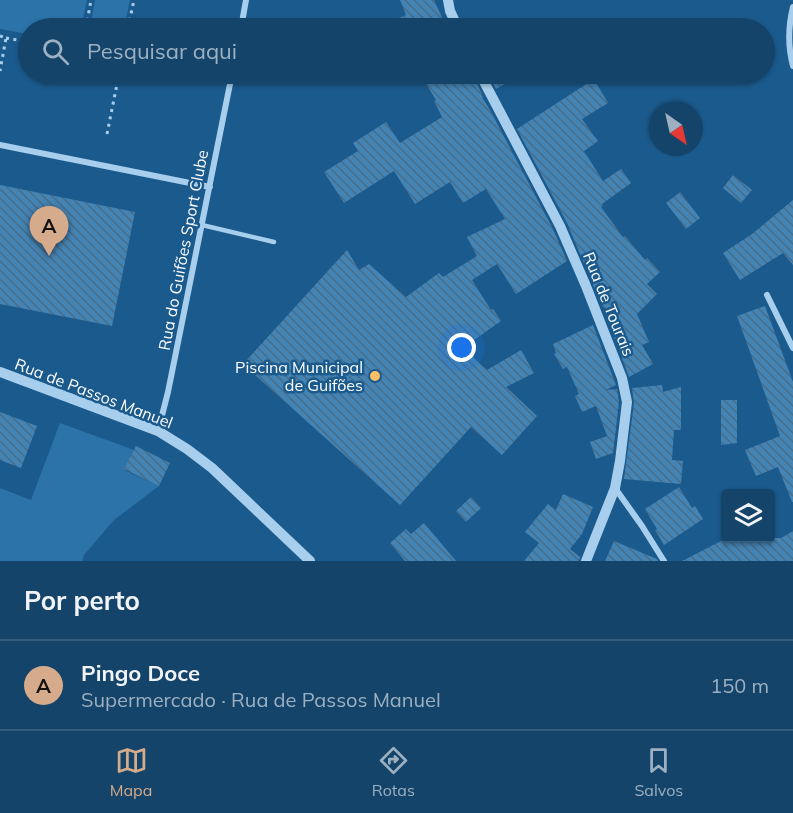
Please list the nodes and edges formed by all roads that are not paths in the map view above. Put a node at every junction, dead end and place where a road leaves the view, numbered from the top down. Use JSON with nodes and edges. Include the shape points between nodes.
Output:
{"nodes":[{"id":1,"x":246,"y":0,"type":"edge"},
{"id":2,"x":448,"y":0,"type":"edge"},
{"id":3,"x":793,"y":7,"type":"edge"},
{"id":4,"x":243,"y":18,"type":"edge"},
{"id":5,"x":453,"y":18,"type":"edge"},
{"id":6,"x":793,"y":66,"type":"edge"},
{"id":7,"x":230,"y":84,"type":"edge"},
{"id":8,"x":485,"y":84,"type":"edge"},
{"id":9,"x":0,"y":145,"type":"edge"},
{"id":10,"x":210,"y":187,"type":"junction"},
{"id":11,"x":201,"y":225,"type":"junction"},
{"id":12,"x":274,"y":242,"type":"dead end"},
{"id":13,"x":767,"y":295,"type":"dead end"},
{"id":14,"x":793,"y":348,"type":"edge"},
{"id":15,"x":0,"y":372,"type":"edge"},
{"id":16,"x":158,"y":431,"type":"junction"},
{"id":17,"x":615,"y":488,"type":"junction"},
{"id":18,"x":310,"y":561,"type":"edge"},
{"id":19,"x":586,"y":561,"type":"edge"},
{"id":20,"x":664,"y":561,"type":"edge"}],
"edges":[{"from":1,"to":4,"type":"street"},
{"from":2,"to":5,"type":"street"},
{"from":3,"to":6,"type":"street","via":[[789,24]]},
{"from":7,"to":10,"type":"street","name":"Rua do Guifões Sport Clube"},
{"from":8,"to":17,"type":"street","name":"Rua de Tourais","via":[[560,226],[622,378],[627,402]]},
{"from":9,"to":10,"type":"street"},
{"from":10,"to":11,"type":"street","name":"Rua do Guifões Sport Clube"},
{"from":11,"to":12,"type":"lane"},
{"from":11,"to":16,"type":"street","name":"Rua do Guifões Sport Clube"},
{"from":13,"to":14,"type":"street"},
{"from":15,"to":16,"type":"street","name":"Rua de Passos Manuel"},
{"from":16,"to":18,"type":"street","name":"Rua de Passos Manuel","via":[[212,468]]},
{"from":17,"to":19,"type":"street","name":"Rua de Tourais"},
{"from":17,"to":20,"type":"street"}]}
